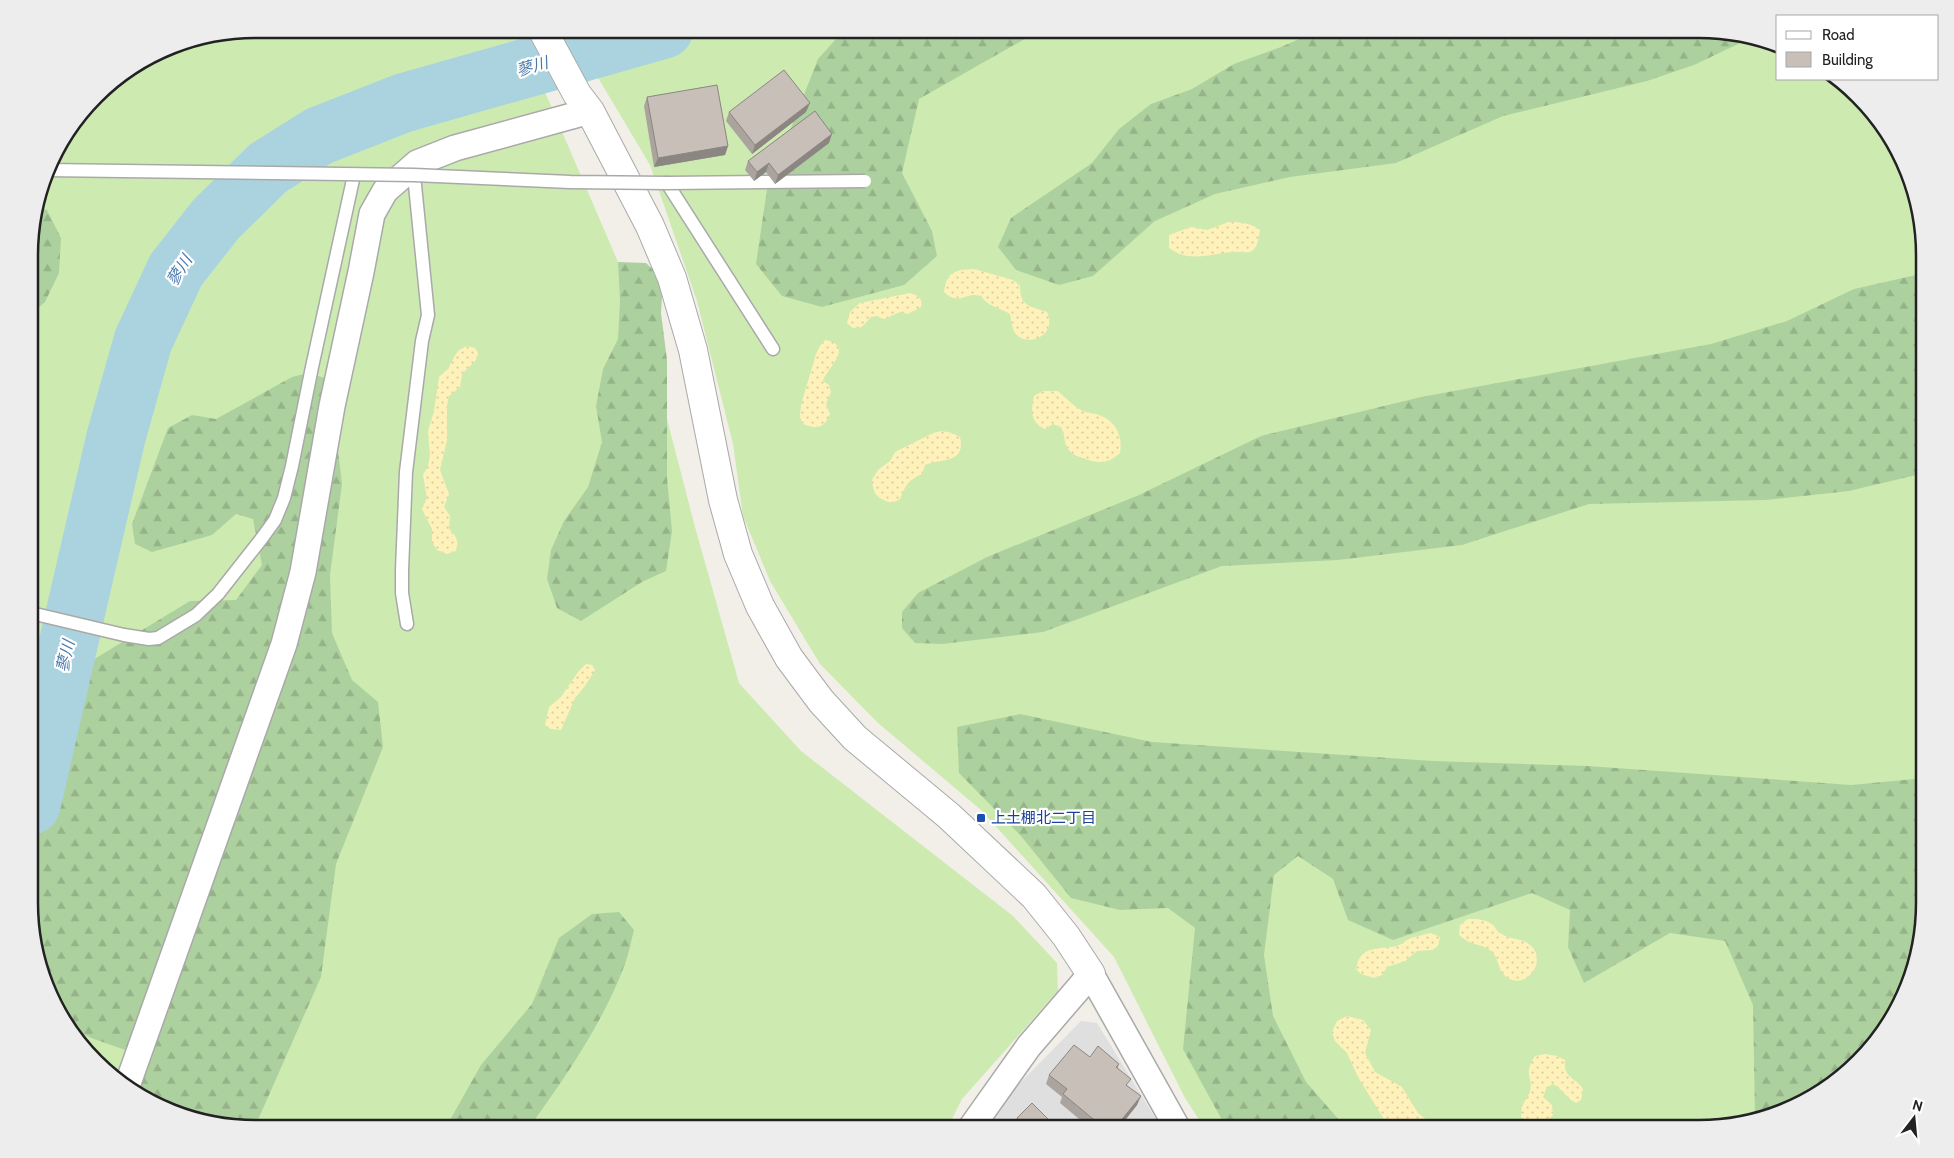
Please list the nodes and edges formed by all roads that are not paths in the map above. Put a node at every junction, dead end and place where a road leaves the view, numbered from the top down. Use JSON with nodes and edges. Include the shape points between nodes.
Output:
{"nodes":[{"id":1,"x":547,"y":38,"type":"edge"},
{"id":2,"x":584,"y":102,"type":"junction"},
{"id":3,"x":54,"y":170,"type":"edge"},
{"id":4,"x":354,"y":175,"type":"junction"},
{"id":5,"x":414,"y":175,"type":"junction"},
{"id":6,"x":865,"y":181,"type":"dead end"},
{"id":7,"x":667,"y":183,"type":"junction"},
{"id":8,"x":774,"y":349,"type":"dead end"},
{"id":9,"x":38,"y":615,"type":"edge"},
{"id":10,"x":408,"y":624,"type":"dead end"},
{"id":11,"x":1091,"y":974,"type":"junction"},
{"id":12,"x":129,"y":1081,"type":"edge"},
{"id":13,"x":976,"y":1120,"type":"edge"},
{"id":14,"x":1173,"y":1120,"type":"edge"}],
"edges":[{"from":1,"to":2,"type":"street"},
{"from":2,"to":11,"type":"street","via":[[650,226],[672,278],[692,350],[723,500],[738,554],[760,606],[789,658],[820,701],[855,738],[949,816],[1034,896]]},
{"from":2,"to":12,"type":"street","via":[[417,163],[385,191],[372,214],[332,406],[303,572],[284,644]]},
{"from":3,"to":4,"type":"lane","bridge":true},
{"from":4,"to":5,"type":"lane","bridge":true},
{"from":4,"to":9,"type":"lane","via":[[292,466],[275,520],[224,587],[196,615],[158,638],[124,635]]},
{"from":5,"to":7,"type":"lane","bridge":true},
{"from":5,"to":10,"type":"lane","via":[[428,315],[420,349],[406,472],[402,593]]},
{"from":6,"to":7,"type":"lane","bridge":true},
{"from":7,"to":8,"type":"lane"},
{"from":11,"to":13,"type":"street","via":[[1029,1046]]},
{"from":11,"to":14,"type":"street"}]}
